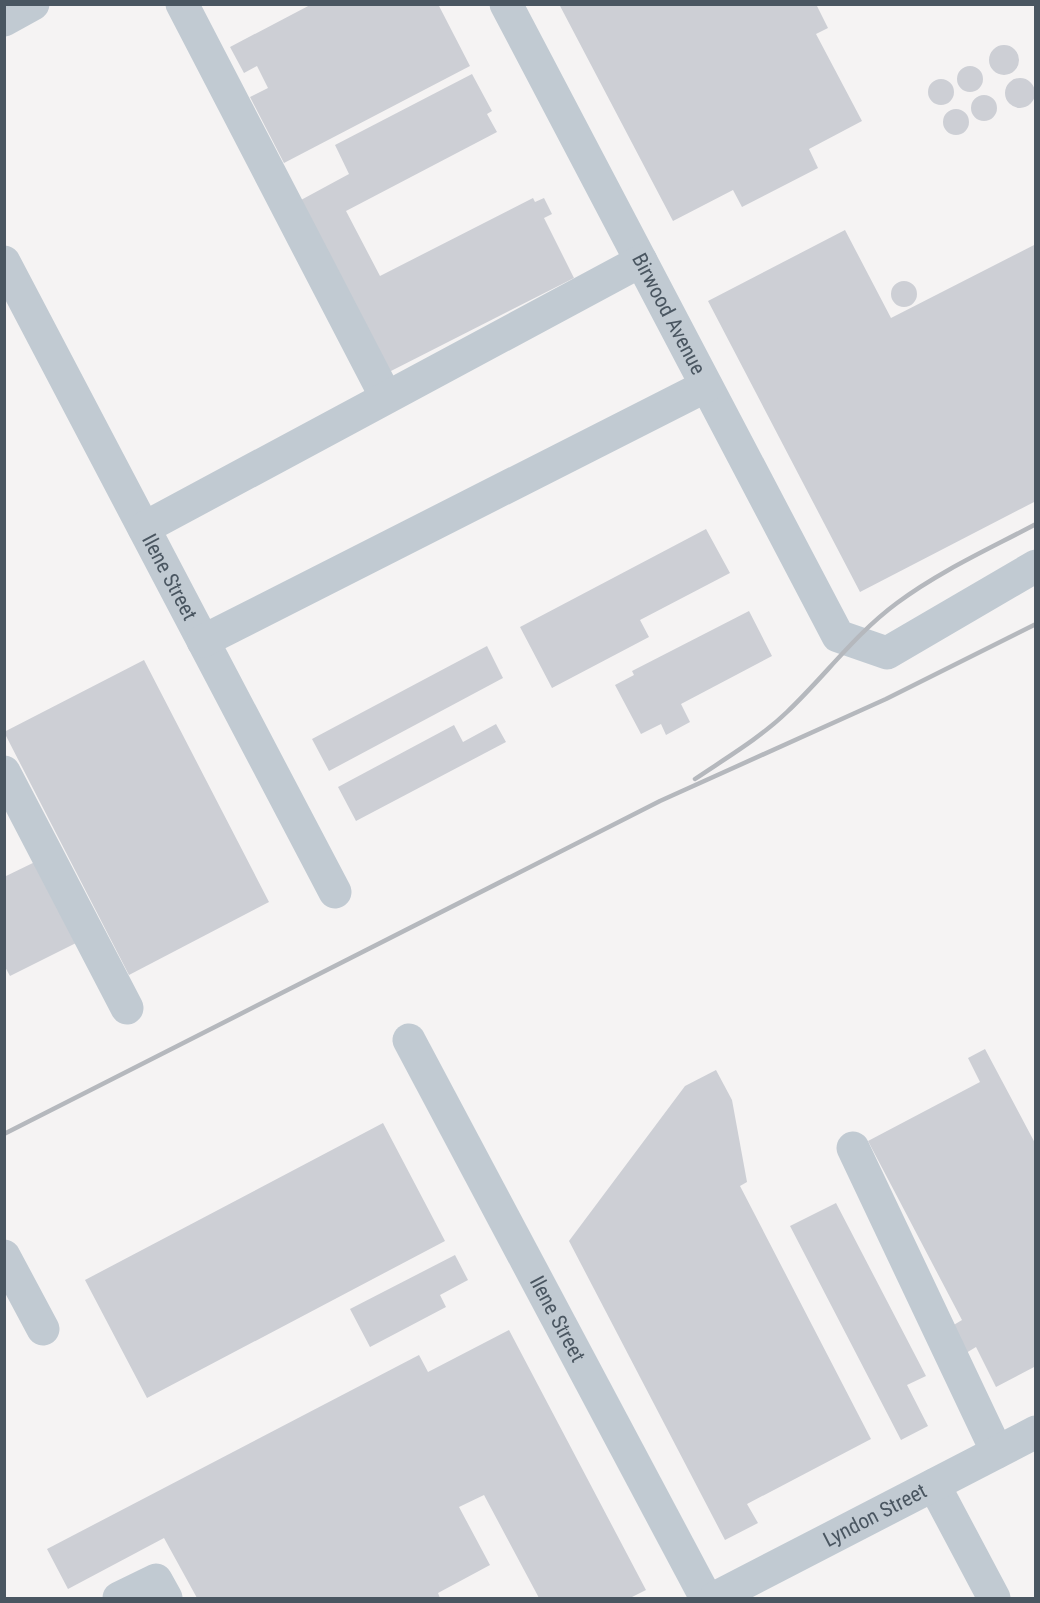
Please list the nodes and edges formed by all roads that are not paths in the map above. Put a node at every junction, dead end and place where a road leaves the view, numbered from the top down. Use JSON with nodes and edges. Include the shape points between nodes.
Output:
{"nodes":[{"id":1,"x":33,"y":4,"type":"edge"},
{"id":2,"x":182,"y":4,"type":"edge"},
{"id":3,"x":506,"y":4,"type":"edge"},
{"id":4,"x":4,"y":20,"type":"edge"},
{"id":5,"x":641,"y":261,"type":"junction"},
{"id":6,"x":4,"y":262,"type":"edge"},
{"id":7,"x":706,"y":386,"type":"junction"},
{"id":8,"x":386,"y":398,"type":"junction"},
{"id":9,"x":144,"y":528,"type":"junction"},
{"id":10,"x":1035,"y":566,"type":"edge"},
{"id":11,"x":204,"y":641,"type":"junction"},
{"id":12,"x":4,"y":772,"type":"edge"},
{"id":13,"x":335,"y":892,"type":"dead end"},
{"id":14,"x":128,"y":1008,"type":"dead end"},
{"id":15,"x":409,"y":1040,"type":"dead end"},
{"id":16,"x":853,"y":1148,"type":"dead end"},
{"id":17,"x":4,"y":1256,"type":"edge"},
{"id":18,"x":44,"y":1329,"type":"dead end"},
{"id":19,"x":1035,"y":1432,"type":"edge"},
{"id":20,"x":997,"y":1452,"type":"junction"},
{"id":21,"x":934,"y":1485,"type":"junction"},
{"id":22,"x":119,"y":1599,"type":"edge"},
{"id":23,"x":166,"y":1599,"type":"edge"},
{"id":24,"x":706,"y":1599,"type":"edge"},
{"id":25,"x":716,"y":1599,"type":"edge"},
{"id":26,"x":994,"y":1599,"type":"edge"}],
"edges":[{"from":1,"to":4,"type":"street"},
{"from":2,"to":8,"type":"street"},
{"from":3,"to":5,"type":"street","name":"Birwood Avenue"},
{"from":5,"to":7,"type":"street","name":"Birwood Avenue"},
{"from":5,"to":8,"type":"street"},
{"from":6,"to":9,"type":"street","name":"Ilene Street"},
{"from":7,"to":10,"type":"street","name":"Birwood Avenue","via":[[838,636],[887,653]]},
{"from":7,"to":11,"type":"street"},
{"from":8,"to":9,"type":"street"},
{"from":9,"to":11,"type":"street","name":"Ilene Street"},
{"from":11,"to":13,"type":"street","name":"Ilene Street"},
{"from":12,"to":14,"type":"street"},
{"from":15,"to":24,"type":"street","name":"Ilene Street"},
{"from":16,"to":20,"type":"street"},
{"from":17,"to":18,"type":"street"},
{"from":19,"to":20,"type":"street","name":"Lyndon Street"},
{"from":20,"to":21,"type":"street","name":"Lyndon Street"},
{"from":21,"to":25,"type":"street","name":"Lyndon Street"},
{"from":21,"to":26,"type":"street"},
{"from":22,"to":23,"type":"street","via":[[156,1580]]}]}
